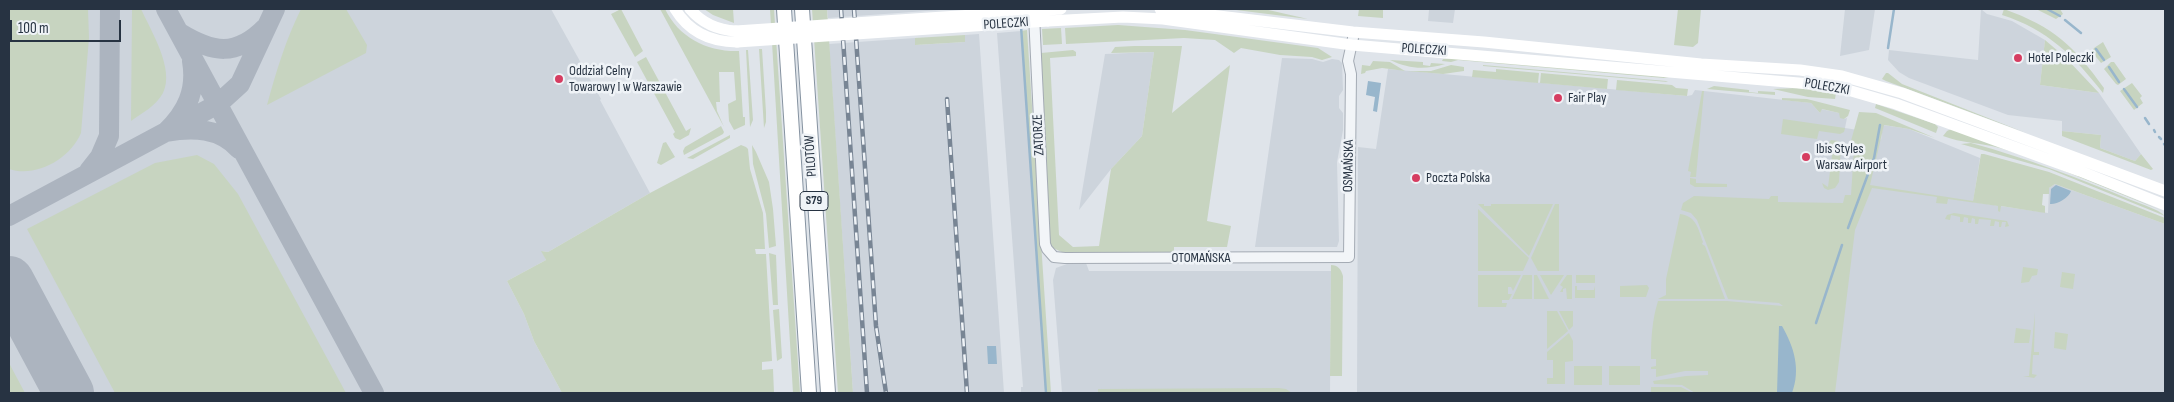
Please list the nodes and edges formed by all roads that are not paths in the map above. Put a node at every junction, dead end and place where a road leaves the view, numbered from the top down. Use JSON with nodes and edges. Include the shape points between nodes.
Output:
{"nodes":[{"id":1,"x":675,"y":9,"type":"edge"},
{"id":2,"x":690,"y":9,"type":"edge"},
{"id":3,"x":784,"y":9,"type":"edge"},
{"id":4,"x":802,"y":9,"type":"edge"},
{"id":5,"x":1034,"y":9,"type":"edge"},
{"id":6,"x":1061,"y":9,"type":"edge"},
{"id":7,"x":1160,"y":9,"type":"edge"},
{"id":8,"x":1048,"y":15,"type":"edge"},
{"id":9,"x":1353,"y":32,"type":"junction"},
{"id":10,"x":737,"y":36,"type":"junction"},
{"id":11,"x":1352,"y":45,"type":"junction"},
{"id":12,"x":2165,"y":191,"type":"edge"},
{"id":13,"x":2165,"y":205,"type":"edge"},
{"id":14,"x":1054,"y":257,"type":"joint"},
{"id":15,"x":1349,"y":257,"type":"joint"},
{"id":16,"x":809,"y":393,"type":"edge"},
{"id":17,"x":828,"y":393,"type":"edge"}],
"edges":[{"from":1,"to":10,"type":"main road","name":"POLECZKI","via":[[692,28],[706,37]]},
{"from":2,"to":10,"type":"main road","name":"POLECZKI","via":[[711,26]]},
{"from":3,"to":16,"type":"highway","name":"PILOTÓW","number":"S79"},
{"from":4,"to":17,"type":"highway","name":"PILOTÓW","number":"S79"},
{"from":5,"to":14,"type":"street","name":"ZATORZE","via":[[1045,244]]},
{"from":6,"to":8,"type":"main road","name":"POLECZKI"},
{"from":7,"to":9,"type":"main road","name":"POLECZKI"},
{"from":8,"to":10,"type":"main road","name":"POLECZKI","bridge":true},
{"from":8,"to":11,"type":"main road","name":"POLECZKI","via":[[1163,20]]},
{"from":9,"to":11,"type":"street","name":"OSMAŃSKA"},
{"from":9,"to":12,"type":"main road","name":"POLECZKI","via":[[1842,76],[1902,93]]},
{"from":11,"to":13,"type":"main road","name":"POLECZKI","via":[[1840,88],[1896,104]]},
{"from":11,"to":15,"type":"street","name":"OSMAŃSKA","via":[[1348,61],[1351,74]]},
{"from":14,"to":15,"type":"street","name":"OTOMAŃSKA"}]}
